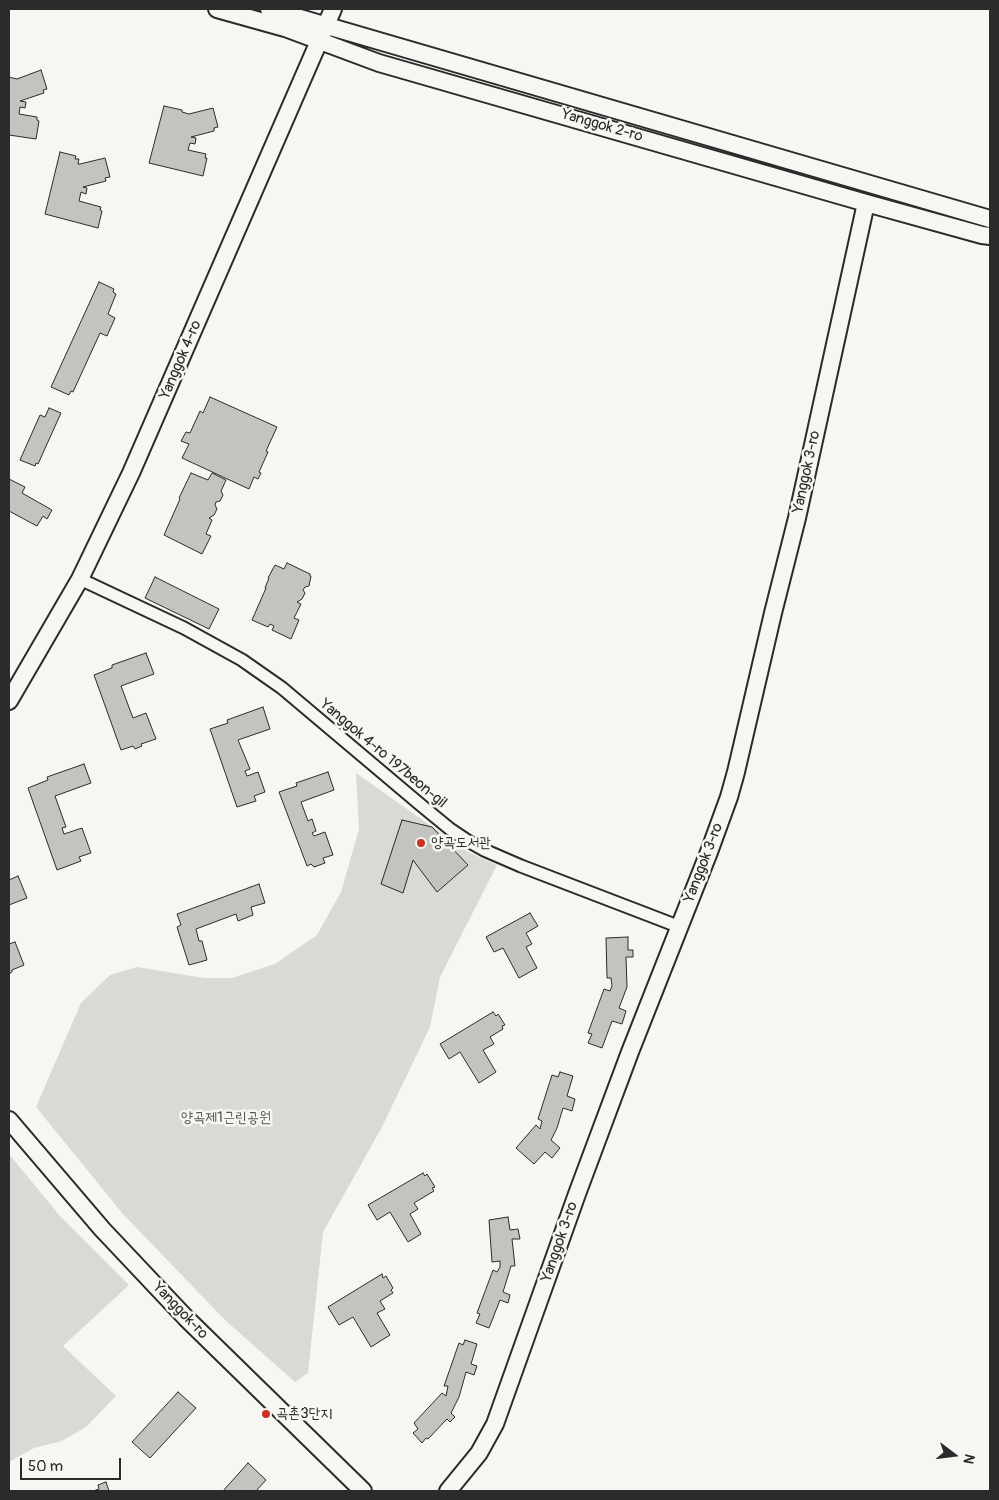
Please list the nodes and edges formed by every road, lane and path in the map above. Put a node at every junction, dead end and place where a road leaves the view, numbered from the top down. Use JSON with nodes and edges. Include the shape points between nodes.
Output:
{"nodes":[{"id":1,"x":217,"y":9,"type":"edge"},
{"id":2,"x":269,"y":9,"type":"edge"},
{"id":3,"x":333,"y":9,"type":"edge"},
{"id":4,"x":327,"y":25,"type":"junction"},
{"id":5,"x":320,"y":42,"type":"junction"},
{"id":6,"x":866,"y":203,"type":"junction"},
{"id":7,"x":988,"y":218,"type":"edge"},
{"id":8,"x":987,"y":237,"type":"edge"},
{"id":9,"x":80,"y":579,"type":"junction"},
{"id":10,"x":9,"y":702,"type":"edge"},
{"id":11,"x":680,"y":927,"type":"junction"},
{"id":12,"x":9,"y":1120,"type":"edge"},
{"id":13,"x":363,"y":1491,"type":"edge"},
{"id":14,"x":448,"y":1491,"type":"edge"}],
"edges":[{"from":1,"to":5,"type":"street","name":"Yanggok 2-ro","via":[[285,28]]},
{"from":2,"to":4,"type":"street","name":"Yanggok 2-ro"},
{"from":3,"to":4,"type":"street","name":"Yanggok 4-ro"},
{"from":4,"to":5,"type":"street","name":"Yanggok 4-ro"},
{"from":4,"to":7,"type":"street","name":"Yanggok 2-ro"},
{"from":5,"to":6,"type":"street","name":"Yanggok 2-ro","via":[[379,63]]},
{"from":5,"to":9,"type":"street","name":"Yanggok 4-ro","via":[[151,430]]},
{"from":6,"to":8,"type":"street","name":"Yanggok 2-ro"},
{"from":6,"to":11,"type":"street","name":"Yanggok 3-ro","via":[[797,518],[736,772]]},
{"from":9,"to":10,"type":"street","name":"Yanggok 4-ro"},
{"from":9,"to":11,"type":"street","name":"Yanggok 4-ro 197beon-gil","via":[[184,628],[242,660],[282,688],[468,841],[521,866]]},
{"from":11,"to":14,"type":"street","name":"Yanggok 3-ro","via":[[580,1185],[495,1424],[479,1454]]},
{"from":12,"to":13,"type":"street","name":"Yanggok-ro","via":[[102,1229],[186,1318]]}]}
